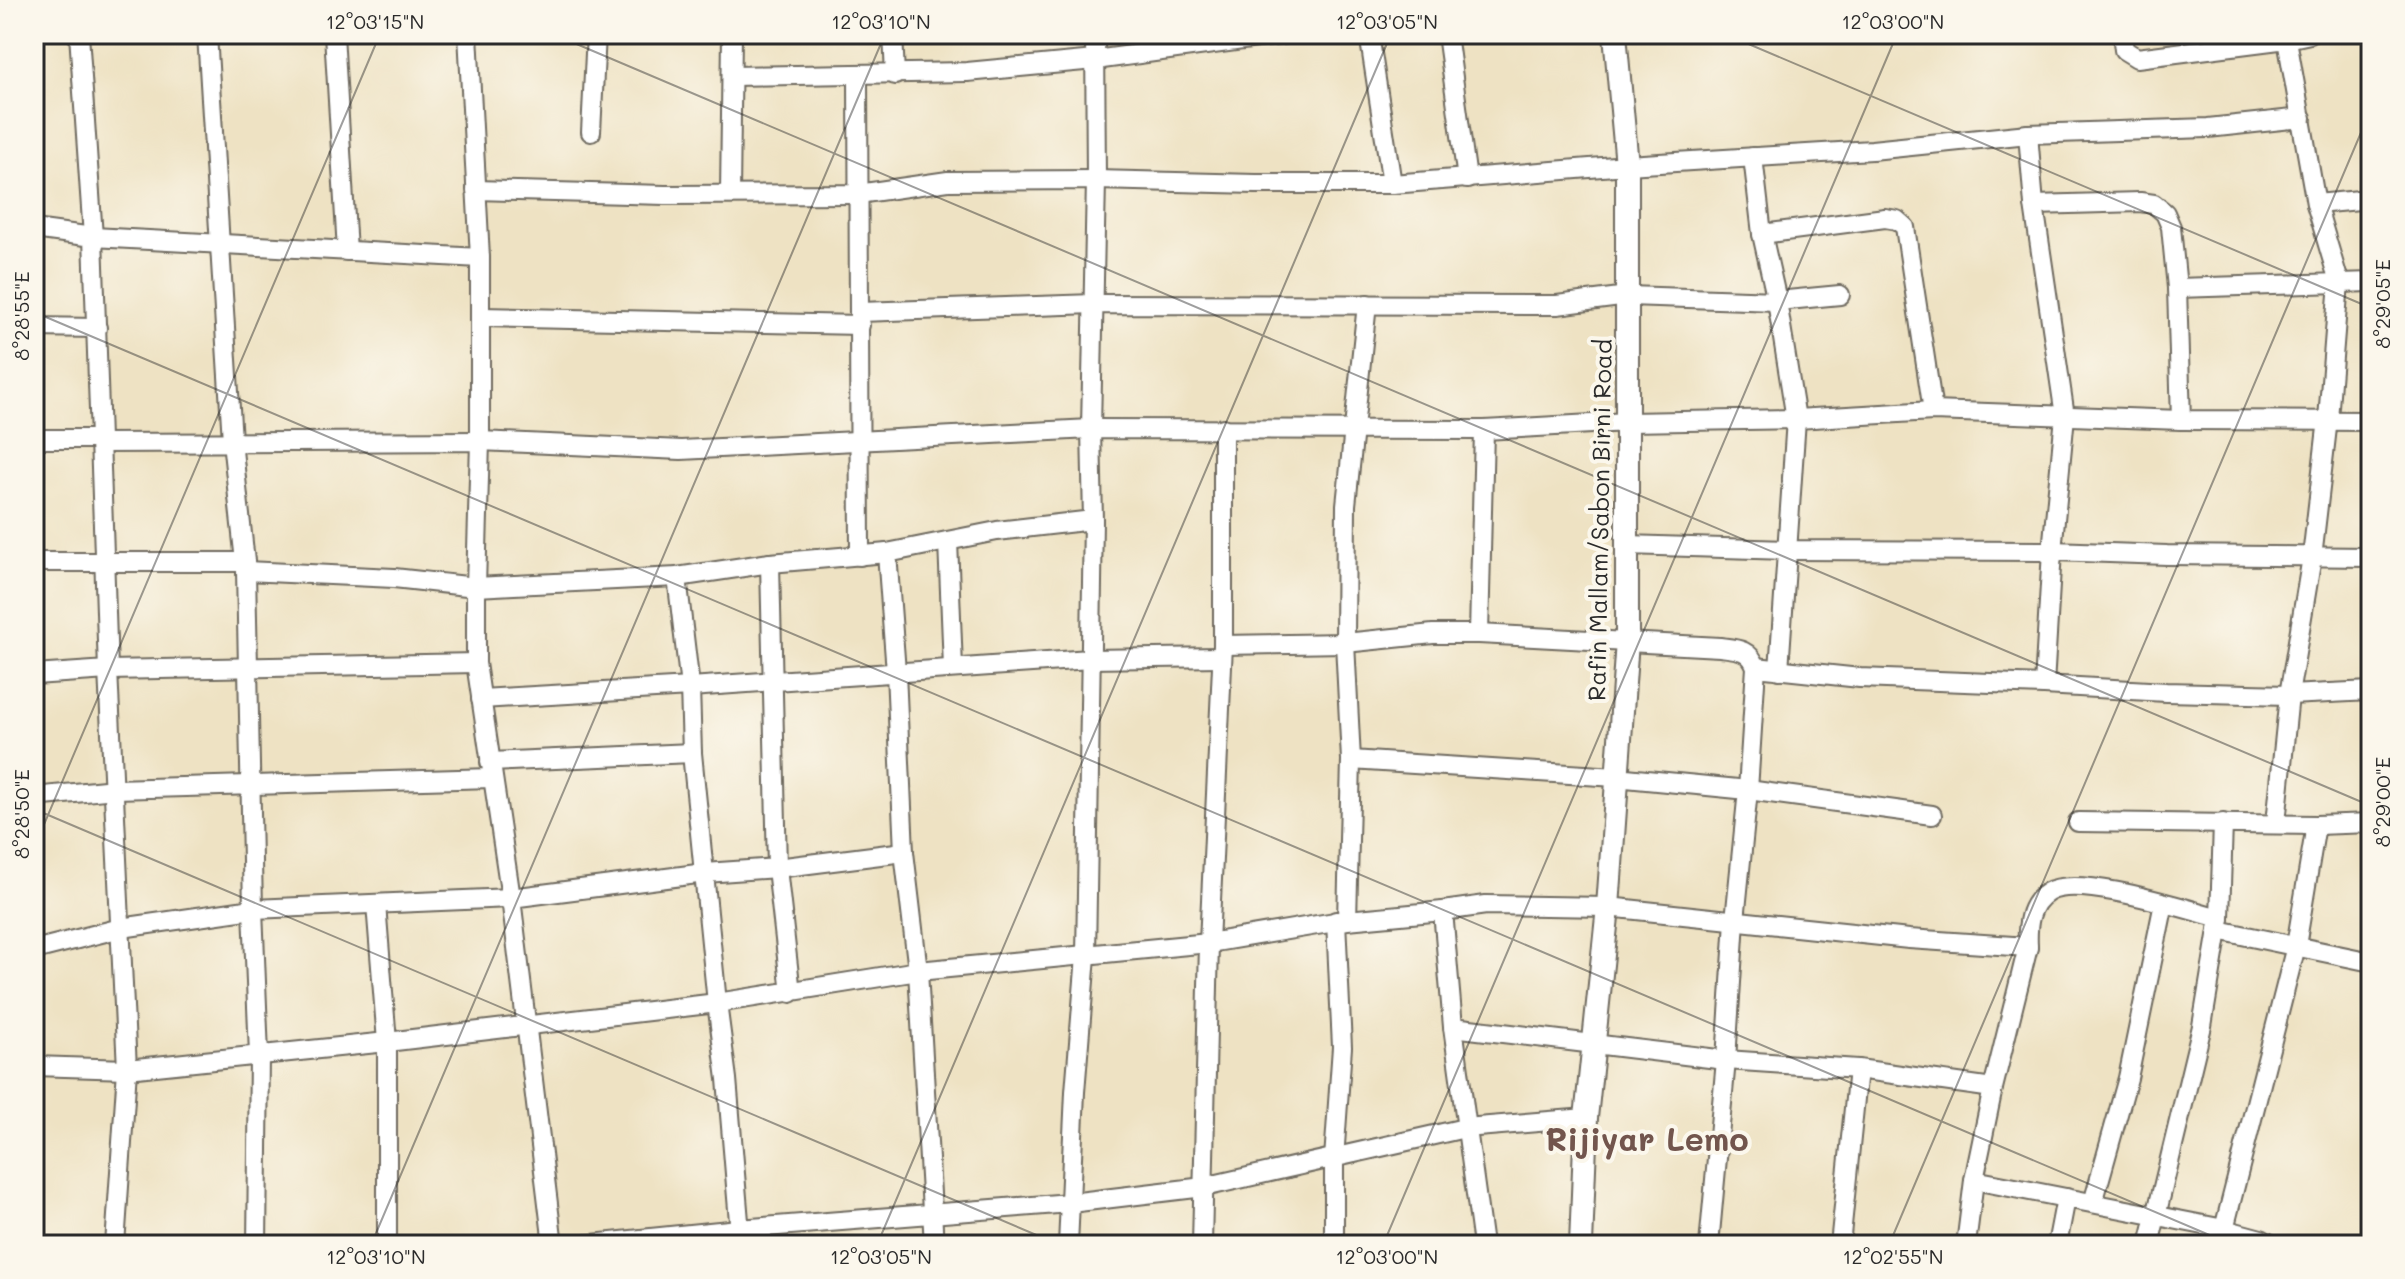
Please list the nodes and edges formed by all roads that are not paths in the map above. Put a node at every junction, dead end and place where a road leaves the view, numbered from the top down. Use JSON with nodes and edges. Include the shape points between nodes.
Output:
{"nodes":[{"id":1,"x":79,"y":34,"type":"edge"},
{"id":2,"x":207,"y":34,"type":"edge"},
{"id":3,"x":334,"y":34,"type":"edge"},
{"id":4,"x":468,"y":34,"type":"edge"},
{"id":5,"x":596,"y":34,"type":"edge"},
{"id":6,"x":732,"y":34,"type":"edge"},
{"id":7,"x":893,"y":34,"type":"edge"},
{"id":8,"x":1095,"y":34,"type":"edge"},
{"id":9,"x":1286,"y":34,"type":"edge"},
{"id":10,"x":1369,"y":34,"type":"edge"},
{"id":11,"x":1447,"y":34,"type":"edge"},
{"id":12,"x":1615,"y":34,"type":"edge"},
{"id":13,"x":2122,"y":34,"type":"edge"},
{"id":14,"x":2310,"y":34,"type":"edge"},
{"id":15,"x":2287,"y":37,"type":"edge"},
{"id":16,"x":1095,"y":60,"type":"junction"},
{"id":17,"x":858,"y":74,"type":"junction"},
{"id":18,"x":895,"y":75,"type":"junction"},
{"id":19,"x":732,"y":76,"type":"junction"},
{"id":20,"x":2302,"y":118,"type":"junction"},
{"id":21,"x":591,"y":132,"type":"dead end"},
{"id":22,"x":2028,"y":134,"type":"junction"},
{"id":23,"x":1753,"y":157,"type":"junction"},
{"id":24,"x":1627,"y":165,"type":"junction"},
{"id":25,"x":1467,"y":179,"type":"junction"},
{"id":26,"x":1096,"y":180,"type":"junction"},
{"id":27,"x":1392,"y":184,"type":"junction"},
{"id":28,"x":476,"y":190,"type":"junction"},
{"id":29,"x":730,"y":194,"type":"junction"},
{"id":30,"x":858,"y":194,"type":"junction"},
{"id":31,"x":2371,"y":199,"type":"edge"},
{"id":32,"x":2316,"y":204,"type":"junction"},
{"id":33,"x":2034,"y":205,"type":"junction"},
{"id":34,"x":34,"y":229,"type":"edge"},
{"id":35,"x":1762,"y":234,"type":"junction"},
{"id":36,"x":93,"y":237,"type":"junction"},
{"id":37,"x":220,"y":244,"type":"junction"},
{"id":38,"x":347,"y":251,"type":"junction"},
{"id":39,"x":480,"y":258,"type":"junction"},
{"id":40,"x":2339,"y":282,"type":"junction"},
{"id":41,"x":2371,"y":282,"type":"edge"},
{"id":42,"x":2177,"y":288,"type":"junction"},
{"id":43,"x":1840,"y":295,"type":"dead end"},
{"id":44,"x":1628,"y":296,"type":"junction"},
{"id":45,"x":1777,"y":301,"type":"junction"},
{"id":46,"x":1094,"y":304,"type":"junction"},
{"id":47,"x":1367,"y":304,"type":"junction"},
{"id":48,"x":480,"y":317,"type":"junction"},
{"id":49,"x":860,"y":318,"type":"junction"},
{"id":50,"x":34,"y":327,"type":"edge"},
{"id":51,"x":97,"y":328,"type":"junction"},
{"id":52,"x":1933,"y":411,"type":"junction"},
{"id":53,"x":2065,"y":416,"type":"junction"},
{"id":54,"x":1796,"y":419,"type":"junction"},
{"id":55,"x":2328,"y":419,"type":"junction"},
{"id":56,"x":2181,"y":420,"type":"junction"},
{"id":57,"x":2371,"y":421,"type":"edge"},
{"id":58,"x":1628,"y":422,"type":"junction"},
{"id":59,"x":1223,"y":428,"type":"junction"},
{"id":60,"x":1091,"y":429,"type":"junction"},
{"id":61,"x":1484,"y":430,"type":"junction"},
{"id":62,"x":1353,"y":431,"type":"junction"},
{"id":63,"x":34,"y":439,"type":"edge"},
{"id":64,"x":860,"y":440,"type":"junction"},
{"id":65,"x":101,"y":441,"type":"junction"},
{"id":66,"x":232,"y":441,"type":"junction"},
{"id":67,"x":480,"y":441,"type":"junction"},
{"id":68,"x":1093,"y":520,"type":"junction"},
{"id":69,"x":948,"y":541,"type":"junction"},
{"id":70,"x":1627,"y":545,"type":"junction"},
{"id":71,"x":1787,"y":550,"type":"junction"},
{"id":72,"x":2052,"y":551,"type":"junction"},
{"id":73,"x":887,"y":553,"type":"junction"},
{"id":74,"x":860,"y":556,"type":"junction"},
{"id":75,"x":2312,"y":557,"type":"junction"},
{"id":76,"x":2371,"y":557,"type":"edge"},
{"id":77,"x":34,"y":562,"type":"edge"},
{"id":78,"x":105,"y":562,"type":"junction"},
{"id":79,"x":770,"y":563,"type":"junction"},
{"id":80,"x":246,"y":567,"type":"junction"},
{"id":81,"x":677,"y":577,"type":"junction"},
{"id":82,"x":476,"y":587,"type":"junction"},
{"id":83,"x":1479,"y":634,"type":"junction"},
{"id":84,"x":1627,"y":641,"type":"junction"},
{"id":85,"x":1345,"y":643,"type":"junction"},
{"id":86,"x":1222,"y":651,"type":"junction"},
{"id":87,"x":1090,"y":659,"type":"junction"},
{"id":88,"x":476,"y":663,"type":"junction"},
{"id":89,"x":247,"y":667,"type":"junction"},
{"id":90,"x":1756,"y":667,"type":"junction"},
{"id":91,"x":953,"y":668,"type":"junction"},
{"id":92,"x":108,"y":670,"type":"junction"},
{"id":93,"x":1779,"y":670,"type":"junction"},
{"id":94,"x":896,"y":672,"type":"junction"},
{"id":95,"x":34,"y":675,"type":"edge"},
{"id":96,"x":774,"y":681,"type":"junction"},
{"id":97,"x":2044,"y":685,"type":"junction"},
{"id":98,"x":690,"y":687,"type":"junction"},
{"id":99,"x":2371,"y":691,"type":"edge"},
{"id":100,"x":2289,"y":695,"type":"junction"},
{"id":101,"x":481,"y":699,"type":"junction"},
{"id":102,"x":692,"y":753,"type":"junction"},
{"id":103,"x":1351,"y":760,"type":"junction"},
{"id":104,"x":491,"y":770,"type":"junction"},
{"id":105,"x":1616,"y":777,"type":"junction"},
{"id":106,"x":251,"y":784,"type":"junction"},
{"id":107,"x":115,"y":789,"type":"junction"},
{"id":108,"x":1748,"y":790,"type":"junction"},
{"id":109,"x":34,"y":797,"type":"edge"},
{"id":110,"x":1932,"y":815,"type":"dead end"},
{"id":111,"x":2078,"y":822,"type":"dead end"},
{"id":112,"x":2223,"y":823,"type":"junction"},
{"id":113,"x":2276,"y":823,"type":"junction"},
{"id":114,"x":2371,"y":823,"type":"edge"},
{"id":115,"x":2316,"y":825,"type":"junction"},
{"id":116,"x":904,"y":852,"type":"junction"},
{"id":117,"x":777,"y":868,"type":"junction"},
{"id":118,"x":705,"y":873,"type":"junction"},
{"id":119,"x":511,"y":898,"type":"junction"},
{"id":120,"x":2164,"y":903,"type":"junction"},
{"id":121,"x":376,"y":904,"type":"junction"},
{"id":122,"x":1608,"y":907,"type":"junction"},
{"id":123,"x":253,"y":909,"type":"junction"},
{"id":124,"x":1443,"y":911,"type":"junction"},
{"id":125,"x":1341,"y":920,"type":"junction"},
{"id":126,"x":1735,"y":920,"type":"junction"},
{"id":127,"x":2219,"y":924,"type":"junction"},
{"id":128,"x":121,"y":928,"type":"junction"},
{"id":129,"x":1209,"y":943,"type":"junction"},
{"id":130,"x":2296,"y":946,"type":"junction"},
{"id":131,"x":2028,"y":947,"type":"junction"},
{"id":132,"x":34,"y":950,"type":"edge"},
{"id":133,"x":1086,"y":956,"type":"junction"},
{"id":134,"x":2371,"y":962,"type":"edge"},
{"id":135,"x":918,"y":971,"type":"junction"},
{"id":136,"x":791,"y":993,"type":"junction"},
{"id":137,"x":717,"y":1003,"type":"junction"},
{"id":138,"x":525,"y":1026,"type":"junction"},
{"id":139,"x":1453,"y":1027,"type":"junction"},
{"id":140,"x":387,"y":1042,"type":"junction"},
{"id":141,"x":1594,"y":1044,"type":"junction"},
{"id":142,"x":259,"y":1055,"type":"junction"},
{"id":143,"x":1726,"y":1060,"type":"junction"},
{"id":144,"x":34,"y":1066,"type":"edge"},
{"id":145,"x":127,"y":1069,"type":"junction"},
{"id":146,"x":1858,"y":1069,"type":"junction"},
{"id":147,"x":1993,"y":1088,"type":"junction"},
{"id":148,"x":1586,"y":1118,"type":"junction"},
{"id":149,"x":1465,"y":1128,"type":"junction"},
{"id":150,"x":1334,"y":1159,"type":"junction"},
{"id":151,"x":1974,"y":1180,"type":"junction"},
{"id":152,"x":1204,"y":1187,"type":"junction"},
{"id":153,"x":2066,"y":1198,"type":"junction"},
{"id":154,"x":1070,"y":1203,"type":"junction"},
{"id":155,"x":2093,"y":1203,"type":"junction"},
{"id":156,"x":932,"y":1213,"type":"junction"},
{"id":157,"x":2157,"y":1215,"type":"junction"},
{"id":158,"x":2224,"y":1229,"type":"junction"},
{"id":159,"x":740,"y":1237,"type":"edge"},
{"id":160,"x":115,"y":1245,"type":"edge"},
{"id":161,"x":257,"y":1245,"type":"edge"},
{"id":162,"x":387,"y":1245,"type":"edge"},
{"id":163,"x":553,"y":1245,"type":"edge"},
{"id":164,"x":582,"y":1245,"type":"edge"},
{"id":165,"x":934,"y":1245,"type":"edge"},
{"id":166,"x":1068,"y":1245,"type":"edge"},
{"id":167,"x":1202,"y":1245,"type":"edge"},
{"id":168,"x":1334,"y":1245,"type":"edge"},
{"id":169,"x":1483,"y":1245,"type":"edge"},
{"id":170,"x":1581,"y":1245,"type":"edge"},
{"id":171,"x":1709,"y":1245,"type":"edge"},
{"id":172,"x":1840,"y":1245,"type":"edge"},
{"id":173,"x":1966,"y":1245,"type":"edge"},
{"id":174,"x":2057,"y":1245,"type":"edge"},
{"id":175,"x":2149,"y":1245,"type":"edge"},
{"id":176,"x":2272,"y":1245,"type":"edge"}],
"edges":[{"from":1,"to":36,"type":"street"},
{"from":2,"to":37,"type":"street"},
{"from":3,"to":38,"type":"street"},
{"from":4,"to":28,"type":"street"},
{"from":5,"to":21,"type":"street"},
{"from":6,"to":19,"type":"street"},
{"from":7,"to":18,"type":"street"},
{"from":8,"to":16,"type":"street"},
{"from":9,"to":16,"type":"street"},
{"from":10,"to":27,"type":"street"},
{"from":11,"to":25,"type":"street"},
{"from":12,"to":24,"type":"street","name":"Rafin Mallam/Sabon Birni Road"},
{"from":13,"to":15,"type":"street","via":[[2124,50],[2137,58]]},
{"from":14,"to":15,"type":"street"},
{"from":15,"to":20,"type":"street"},
{"from":16,"to":18,"type":"street"},
{"from":16,"to":26,"type":"street"},
{"from":17,"to":18,"type":"street"},
{"from":17,"to":19,"type":"street"},
{"from":17,"to":30,"type":"street"},
{"from":19,"to":29,"type":"street"},
{"from":20,"to":22,"type":"street","via":[[2208,128]]},
{"from":20,"to":32,"type":"street"},
{"from":22,"to":23,"type":"street"},
{"from":22,"to":33,"type":"street"},
{"from":23,"to":24,"type":"street"},
{"from":23,"to":35,"type":"street"},
{"from":24,"to":25,"type":"street"},
{"from":24,"to":44,"type":"street","name":"Rafin Mallam/Sabon Birni Road"},
{"from":25,"to":27,"type":"street"},
{"from":26,"to":27,"type":"street"},
{"from":26,"to":30,"type":"street","via":[[948,181]]},
{"from":26,"to":46,"type":"street"},
{"from":28,"to":29,"type":"street"},
{"from":28,"to":39,"type":"street"},
{"from":29,"to":30,"type":"street"},
{"from":30,"to":49,"type":"street"},
{"from":31,"to":32,"type":"street"},
{"from":32,"to":40,"type":"street"},
{"from":33,"to":42,"type":"street","via":[[2154,204],[2171,227]]},
{"from":33,"to":53,"type":"street"},
{"from":34,"to":36,"type":"street"},
{"from":35,"to":45,"type":"street"},
{"from":35,"to":52,"type":"street","via":[[1885,218],[1905,227]]},
{"from":36,"to":37,"type":"street"},
{"from":36,"to":51,"type":"street"},
{"from":37,"to":38,"type":"street"},
{"from":37,"to":66,"type":"street"},
{"from":38,"to":39,"type":"street"},
{"from":39,"to":48,"type":"street"},
{"from":40,"to":41,"type":"street"},
{"from":40,"to":42,"type":"street"},
{"from":40,"to":55,"type":"street"},
{"from":42,"to":56,"type":"street"},
{"from":43,"to":45,"type":"street"},
{"from":44,"to":45,"type":"street"},
{"from":44,"to":47,"type":"street","via":[[1557,305]]},
{"from":44,"to":58,"type":"street","name":"Rafin Mallam/Sabon Birni Road"},
{"from":45,"to":54,"type":"street"},
{"from":46,"to":47,"type":"street"},
{"from":46,"to":49,"type":"street"},
{"from":46,"to":60,"type":"street"},
{"from":47,"to":62,"type":"street"},
{"from":48,"to":49,"type":"street"},
{"from":48,"to":67,"type":"street"},
{"from":49,"to":64,"type":"street"},
{"from":50,"to":51,"type":"street"},
{"from":51,"to":65,"type":"street"},
{"from":52,"to":53,"type":"street"},
{"from":52,"to":54,"type":"street"},
{"from":53,"to":56,"type":"street"},
{"from":53,"to":72,"type":"street"},
{"from":54,"to":58,"type":"street"},
{"from":54,"to":71,"type":"street"},
{"from":55,"to":56,"type":"street"},
{"from":55,"to":57,"type":"street"},
{"from":55,"to":75,"type":"street"},
{"from":58,"to":61,"type":"street"},
{"from":58,"to":70,"type":"street","name":"Rafin Mallam/Sabon Birni Road"},
{"from":59,"to":60,"type":"street"},
{"from":59,"to":62,"type":"street"},
{"from":59,"to":86,"type":"street"},
{"from":60,"to":64,"type":"street"},
{"from":60,"to":68,"type":"street"},
{"from":61,"to":62,"type":"street"},
{"from":61,"to":83,"type":"street"},
{"from":62,"to":85,"type":"street","via":[[1346,505]]},
{"from":63,"to":65,"type":"street"},
{"from":64,"to":67,"type":"street","via":[[681,450]]},
{"from":64,"to":74,"type":"street"},
{"from":65,"to":66,"type":"street"},
{"from":65,"to":78,"type":"street"},
{"from":66,"to":67,"type":"street"},
{"from":66,"to":80,"type":"street"},
{"from":67,"to":82,"type":"street"},
{"from":68,"to":69,"type":"street"},
{"from":68,"to":87,"type":"street"},
{"from":69,"to":73,"type":"street"},
{"from":69,"to":91,"type":"street"},
{"from":70,"to":71,"type":"street"},
{"from":70,"to":84,"type":"street","name":"Rafin Mallam/Sabon Birni Road"},
{"from":71,"to":72,"type":"street"},
{"from":71,"to":93,"type":"street"},
{"from":72,"to":75,"type":"street"},
{"from":72,"to":97,"type":"street"},
{"from":73,"to":74,"type":"street"},
{"from":73,"to":94,"type":"street"},
{"from":74,"to":79,"type":"street"},
{"from":75,"to":76,"type":"street"},
{"from":75,"to":100,"type":"street"},
{"from":77,"to":78,"type":"street"},
{"from":78,"to":80,"type":"street"},
{"from":78,"to":92,"type":"street"},
{"from":79,"to":81,"type":"street"},
{"from":79,"to":96,"type":"street"},
{"from":80,"to":82,"type":"street"},
{"from":80,"to":89,"type":"street"},
{"from":81,"to":82,"type":"street"},
{"from":81,"to":98,"type":"street"},
{"from":82,"to":88,"type":"street"},
{"from":83,"to":84,"type":"street"},
{"from":83,"to":85,"type":"street"},
{"from":84,"to":90,"type":"street","via":[[1743,650]]},
{"from":84,"to":105,"type":"street","name":"Rafin Mallam/Sabon Birni Road"},
{"from":85,"to":86,"type":"street"},
{"from":85,"to":103,"type":"street"},
{"from":86,"to":87,"type":"street"},
{"from":86,"to":129,"type":"street"},
{"from":87,"to":91,"type":"street"},
{"from":87,"to":133,"type":"street"},
{"from":88,"to":89,"type":"street"},
{"from":88,"to":101,"type":"street"},
{"from":89,"to":92,"type":"street"},
{"from":89,"to":106,"type":"street"},
{"from":90,"to":93,"type":"street"},
{"from":90,"to":108,"type":"street"},
{"from":91,"to":94,"type":"street"},
{"from":92,"to":95,"type":"street"},
{"from":92,"to":107,"type":"street"},
{"from":93,"to":97,"type":"street"},
{"from":94,"to":96,"type":"street"},
{"from":94,"to":116,"type":"street"},
{"from":96,"to":98,"type":"street"},
{"from":96,"to":117,"type":"street"},
{"from":97,"to":100,"type":"street"},
{"from":98,"to":101,"type":"street"},
{"from":98,"to":102,"type":"street"},
{"from":99,"to":100,"type":"street"},
{"from":100,"to":113,"type":"street"},
{"from":101,"to":104,"type":"street"},
{"from":102,"to":104,"type":"street"},
{"from":102,"to":118,"type":"street"},
{"from":103,"to":105,"type":"street"},
{"from":103,"to":125,"type":"street"},
{"from":104,"to":106,"type":"street"},
{"from":104,"to":119,"type":"street"},
{"from":105,"to":108,"type":"street"},
{"from":105,"to":122,"type":"street","name":"Rafin Mallam/Sabon Birni Road"},
{"from":106,"to":107,"type":"street"},
{"from":106,"to":123,"type":"street"},
{"from":107,"to":109,"type":"street"},
{"from":107,"to":128,"type":"street"},
{"from":108,"to":110,"type":"street"},
{"from":108,"to":126,"type":"street"},
{"from":111,"to":112,"type":"street"},
{"from":112,"to":113,"type":"street"},
{"from":112,"to":127,"type":"street"},
{"from":113,"to":115,"type":"street"},
{"from":114,"to":115,"type":"street"},
{"from":115,"to":130,"type":"street"},
{"from":116,"to":117,"type":"street"},
{"from":116,"to":135,"type":"street"},
{"from":117,"to":118,"type":"street"},
{"from":117,"to":136,"type":"street"},
{"from":118,"to":119,"type":"street"},
{"from":118,"to":137,"type":"street"},
{"from":119,"to":121,"type":"street"},
{"from":119,"to":138,"type":"street"},
{"from":120,"to":127,"type":"street"},
{"from":120,"to":131,"type":"street","via":[[2075,885],[2049,891],[2034,906],[2027,925]]},
{"from":120,"to":155,"type":"street","via":[[2128,1078]]},
{"from":121,"to":123,"type":"street"},
{"from":121,"to":140,"type":"street"},
{"from":122,"to":124,"type":"street","via":[[1486,905]]},
{"from":122,"to":126,"type":"street"},
{"from":122,"to":141,"type":"street","name":"Rafin Mallam/Sabon Birni Road"},
{"from":123,"to":128,"type":"street"},
{"from":123,"to":142,"type":"street"},
{"from":124,"to":125,"type":"street"},
{"from":124,"to":139,"type":"street"},
{"from":125,"to":129,"type":"street"},
{"from":125,"to":150,"type":"street","via":[[1342,1047]]},
{"from":126,"to":131,"type":"street"},
{"from":126,"to":143,"type":"street"},
{"from":127,"to":130,"type":"street"},
{"from":127,"to":157,"type":"street","via":[[2202,1026]]},
{"from":128,"to":132,"type":"street"},
{"from":128,"to":145,"type":"street"},
{"from":129,"to":133,"type":"street"},
{"from":129,"to":152,"type":"street"},
{"from":130,"to":134,"type":"street"},
{"from":130,"to":158,"type":"street"},
{"from":131,"to":147,"type":"street"},
{"from":133,"to":135,"type":"street"},
{"from":133,"to":154,"type":"street"},
{"from":135,"to":136,"type":"street"},
{"from":135,"to":156,"type":"street"},
{"from":136,"to":137,"type":"street"},
{"from":137,"to":138,"type":"street"},
{"from":137,"to":159,"type":"street"},
{"from":138,"to":140,"type":"street"},
{"from":138,"to":163,"type":"street"},
{"from":139,"to":141,"type":"street"},
{"from":139,"to":149,"type":"street"},
{"from":140,"to":142,"type":"street"},
{"from":140,"to":162,"type":"street"},
{"from":141,"to":143,"type":"street"},
{"from":141,"to":148,"type":"street","name":"Rafin Mallam/Sabon Birni Road"},
{"from":142,"to":145,"type":"street"},
{"from":142,"to":161,"type":"street"},
{"from":143,"to":146,"type":"street"},
{"from":143,"to":171,"type":"street"},
{"from":144,"to":145,"type":"street"},
{"from":145,"to":160,"type":"street"},
{"from":146,"to":147,"type":"street"},
{"from":146,"to":172,"type":"street"},
{"from":147,"to":151,"type":"street"},
{"from":148,"to":149,"type":"street"},
{"from":148,"to":170,"type":"street","name":"Rafin Mallam/Sabon Birni Road"},
{"from":149,"to":150,"type":"street"},
{"from":149,"to":169,"type":"street"},
{"from":150,"to":152,"type":"street"},
{"from":150,"to":168,"type":"street"},
{"from":151,"to":153,"type":"street"},
{"from":151,"to":173,"type":"street"},
{"from":152,"to":154,"type":"street"},
{"from":152,"to":167,"type":"street"},
{"from":153,"to":155,"type":"street"},
{"from":153,"to":174,"type":"street"},
{"from":154,"to":156,"type":"street"},
{"from":154,"to":166,"type":"street"},
{"from":155,"to":157,"type":"street"},
{"from":156,"to":159,"type":"street"},
{"from":156,"to":165,"type":"street"},
{"from":157,"to":158,"type":"street"},
{"from":157,"to":175,"type":"street"},
{"from":158,"to":176,"type":"street"},
{"from":159,"to":164,"type":"street"}]}
